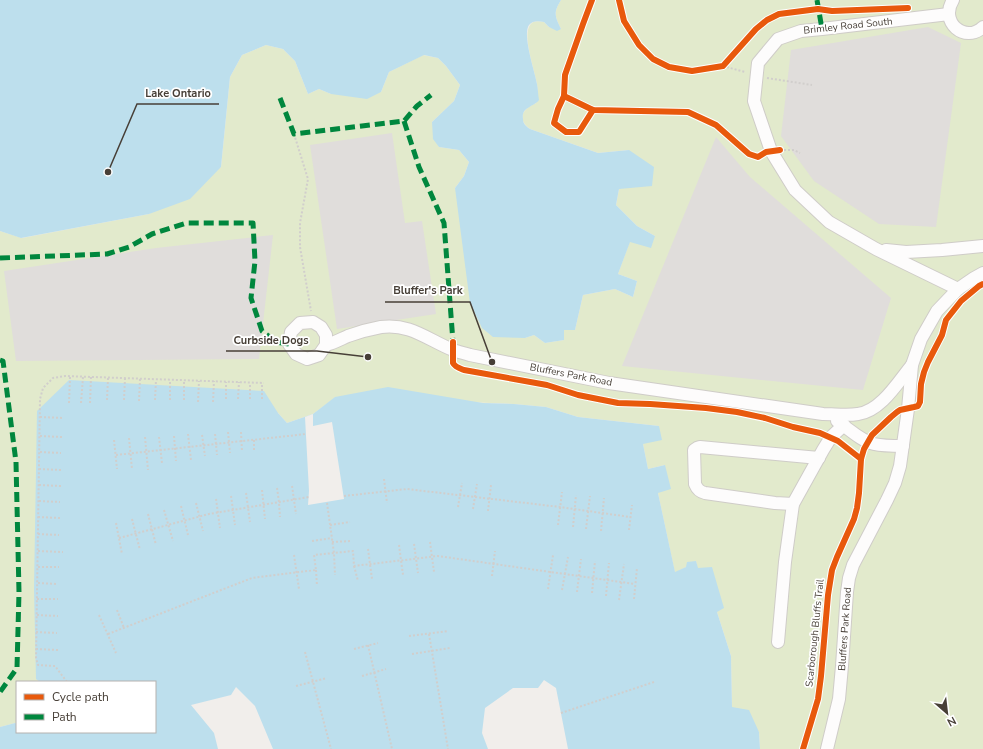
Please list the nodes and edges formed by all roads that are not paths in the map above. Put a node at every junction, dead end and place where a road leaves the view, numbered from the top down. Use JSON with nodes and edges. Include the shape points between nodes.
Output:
{"nodes":[{"id":1,"x":953,"y":0,"type":"edge"},
{"id":2,"x":949,"y":14,"type":"junction"},
{"id":3,"x":983,"y":27,"type":"edge"},
{"id":4,"x":983,"y":246,"type":"edge"},
{"id":5,"x":876,"y":249,"type":"junction"},
{"id":6,"x":983,"y":273,"type":"edge"},
{"id":7,"x":958,"y":289,"type":"junction"},
{"id":8,"x":326,"y":345,"type":"junction"},
{"id":9,"x":912,"y":365,"type":"junction"},
{"id":10,"x":823,"y":414,"type":"junction"},
{"id":11,"x":844,"y":425,"type":"junction"},
{"id":12,"x":903,"y":446,"type":"junction"},
{"id":13,"x":819,"y":458,"type":"junction"},
{"id":14,"x":794,"y":504,"type":"junction"},
{"id":15,"x":778,"y":642,"type":"dead end"},
{"id":16,"x":827,"y":749,"type":"edge"}],
"edges":[{"from":1,"to":2,"type":"street"},
{"from":2,"to":3,"type":"street","via":[[951,22],[960,31],[974,32]]},
{"from":2,"to":5,"type":"street","name":"Brimley Road South","via":[[801,31],[778,39],[758,62],[754,101],[795,190],[830,222]]},
{"from":4,"to":5,"type":"street","name":"Brimley Road South","via":[[906,252]]},
{"from":5,"to":7,"type":"street","name":"Brimley Road South"},
{"from":6,"to":7,"type":"street","name":"Bluffers Park Road"},
{"from":7,"to":9,"type":"street","name":"Bluffers Park Road","via":[[935,314],[921,339]]},
{"from":8,"to":8,"type":"street","name":"Bluffers Park Road","via":[[326,335],[321,327],[313,322],[300,323],[291,332],[289,344],[296,354],[307,359],[319,355]]},
{"from":8,"to":10,"type":"street","name":"Bluffers Park Road","via":[[365,330],[395,327],[423,334],[453,350],[470,355],[609,383]]},
{"from":9,"to":10,"type":"street","name":"Bluffers Park Road","via":[[883,401],[873,409],[858,414]]},
{"from":9,"to":12,"type":"street","name":"Bluffers Park Road"},
{"from":10,"to":11,"type":"street","name":"Bluffers Park Road"},
{"from":11,"to":12,"type":"street","name":"Bluffers Park Road","via":[[868,442]]},
{"from":11,"to":13,"type":"street","via":[[831,437]]},
{"from":12,"to":16,"type":"street","name":"Bluffers Park Road","via":[[895,482],[853,565],[849,578],[839,700]]},
{"from":13,"to":14,"type":"street"},
{"from":13,"to":14,"type":"street","via":[[700,448],[694,450],[695,484],[700,491]]},
{"from":14,"to":15,"type":"street","via":[[785,562]]}]}
